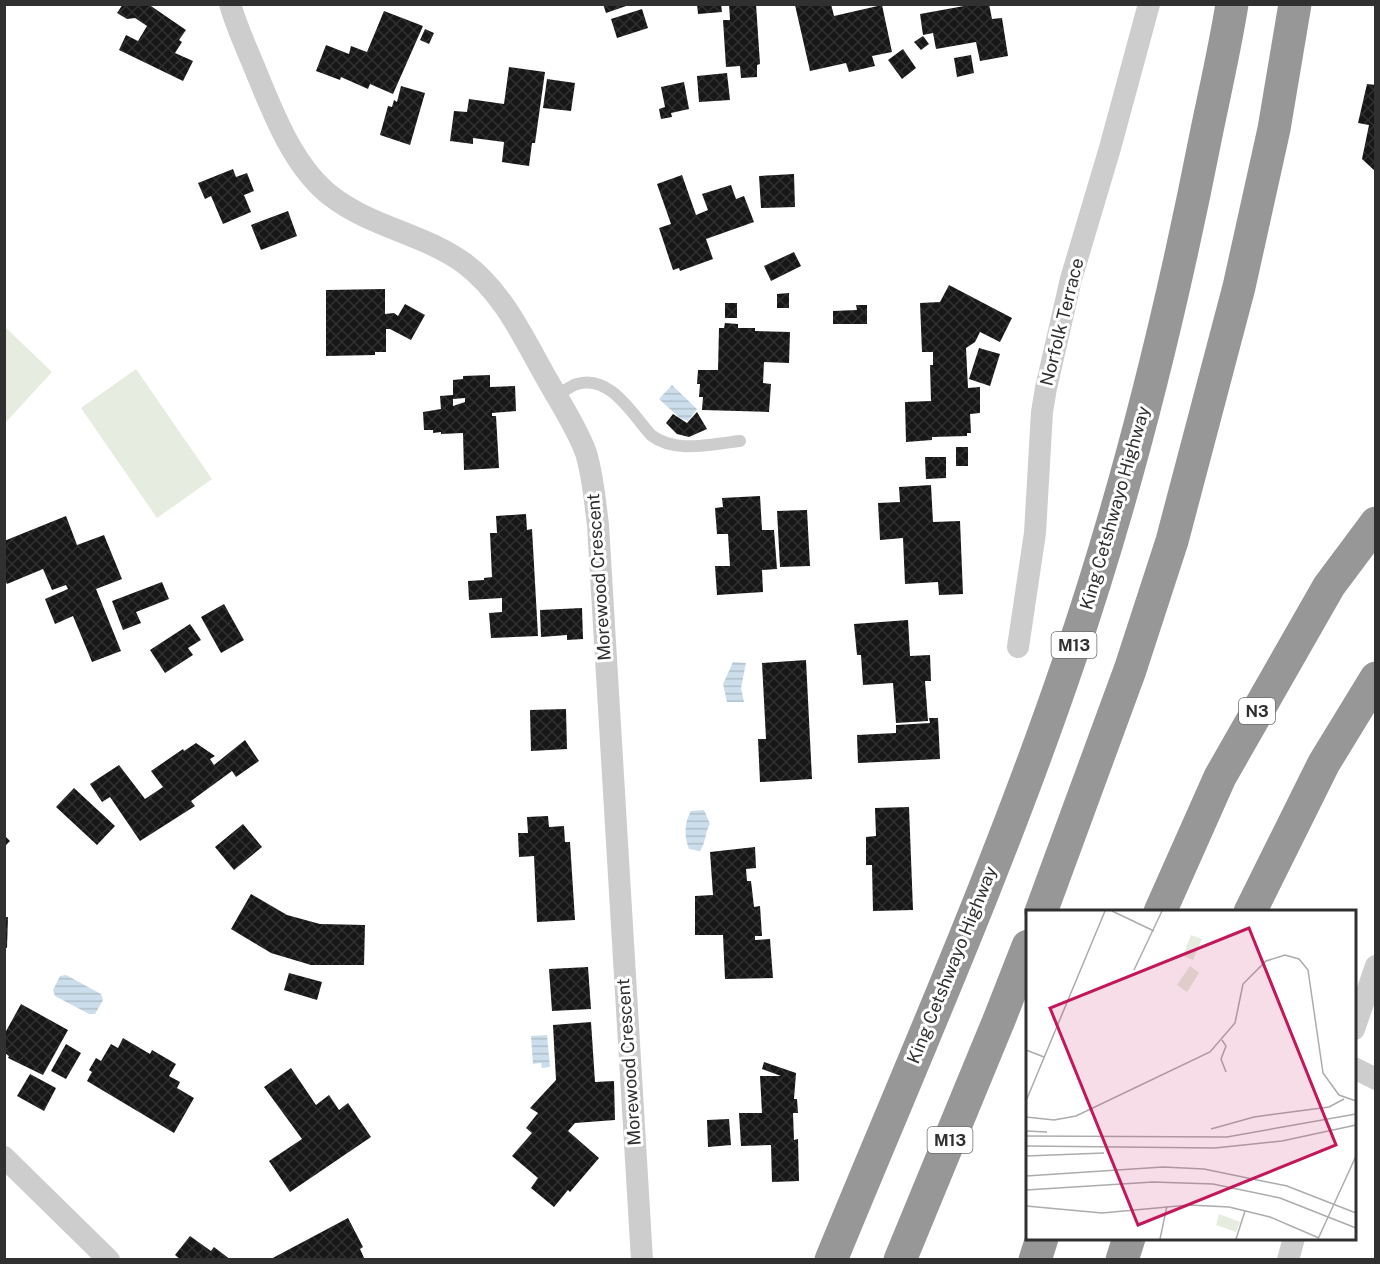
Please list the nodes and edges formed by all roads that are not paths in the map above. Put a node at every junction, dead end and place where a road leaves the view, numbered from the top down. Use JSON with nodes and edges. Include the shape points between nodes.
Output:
{"nodes":[{"id":1,"x":230,"y":4,"type":"edge"},
{"id":2,"x":1149,"y":4,"type":"edge"},
{"id":3,"x":1232,"y":4,"type":"edge"},
{"id":4,"x":1295,"y":4,"type":"edge"},
{"id":5,"x":556,"y":396,"type":"junction"},
{"id":6,"x":740,"y":441,"type":"dead end"},
{"id":7,"x":1376,"y":523,"type":"edge"},
{"id":8,"x":1018,"y":647,"type":"dead end"},
{"id":9,"x":1068,"y":663,"type":"junction"},
{"id":10,"x":1376,"y":678,"type":"edge"},
{"id":11,"x":1042,"y":910,"type":"edge"},
{"id":12,"x":1161,"y":910,"type":"edge"},
{"id":13,"x":1251,"y":910,"type":"edge"},
{"id":14,"x":1026,"y":951,"type":"edge"},
{"id":15,"x":1376,"y":966,"type":"edge"},
{"id":16,"x":999,"y":1020,"type":"junction"},
{"id":17,"x":1356,"y":1023,"type":"edge"},
{"id":18,"x":1356,"y":1069,"type":"edge"},
{"id":19,"x":1376,"y":1079,"type":"edge"},
{"id":20,"x":4,"y":1157,"type":"edge"},
{"id":21,"x":1042,"y":1240,"type":"edge"},
{"id":22,"x":1128,"y":1240,"type":"edge"},
{"id":23,"x":1294,"y":1240,"type":"edge"},
{"id":24,"x":109,"y":1260,"type":"edge"},
{"id":25,"x":642,"y":1260,"type":"edge"},
{"id":26,"x":808,"y":1260,"type":"edge"},
{"id":27,"x":831,"y":1260,"type":"edge"},
{"id":28,"x":900,"y":1260,"type":"edge"},
{"id":29,"x":925,"y":1260,"type":"edge"},
{"id":30,"x":1035,"y":1260,"type":"edge"},
{"id":31,"x":1122,"y":1260,"type":"edge"},
{"id":32,"x":1288,"y":1260,"type":"edge"}],
"edges":[{"from":1,"to":5,"type":"street","name":"Morewood Crescent","via":[[275,117],[314,180],[330,196],[360,214],[431,245],[463,263],[488,284]]},
{"from":2,"to":8,"type":"street","name":"Norfolk Terrace","via":[[1071,279],[1046,388],[1035,533]]},
{"from":3,"to":9,"type":"highway","name":"King Cetshwayo Highway","number":"M13","via":[[1168,315],[1129,471]]},
{"from":4,"to":11,"type":"highway","via":[[1274,129],[1239,287],[1172,541],[1130,670]]},
{"from":5,"to":6,"type":"lane","via":[[577,384],[596,382],[609,387],[659,441],[681,447]]},
{"from":5,"to":25,"type":"street","name":"Morewood Crescent","via":[[586,454],[598,525]]},
{"from":7,"to":12,"type":"highway","number":"N3","via":[[1329,586],[1220,777]]},
{"from":9,"to":26,"type":"highway"},
{"from":9,"to":27,"type":"highway","name":"King Cetshwayo Highway","number":"M13","via":[[1010,823]]},
{"from":10,"to":13,"type":"highway","via":[[1324,764]]},
{"from":14,"to":16,"type":"highway","number":"M13"},
{"from":15,"to":17,"type":"street"},
{"from":16,"to":28,"type":"highway","number":"M13"},
{"from":16,"to":29,"type":"highway"},
{"from":18,"to":19,"type":"street"},
{"from":20,"to":24,"type":"street"},
{"from":21,"to":30,"type":"highway"},
{"from":22,"to":31,"type":"highway"},
{"from":23,"to":32,"type":"street"}]}
